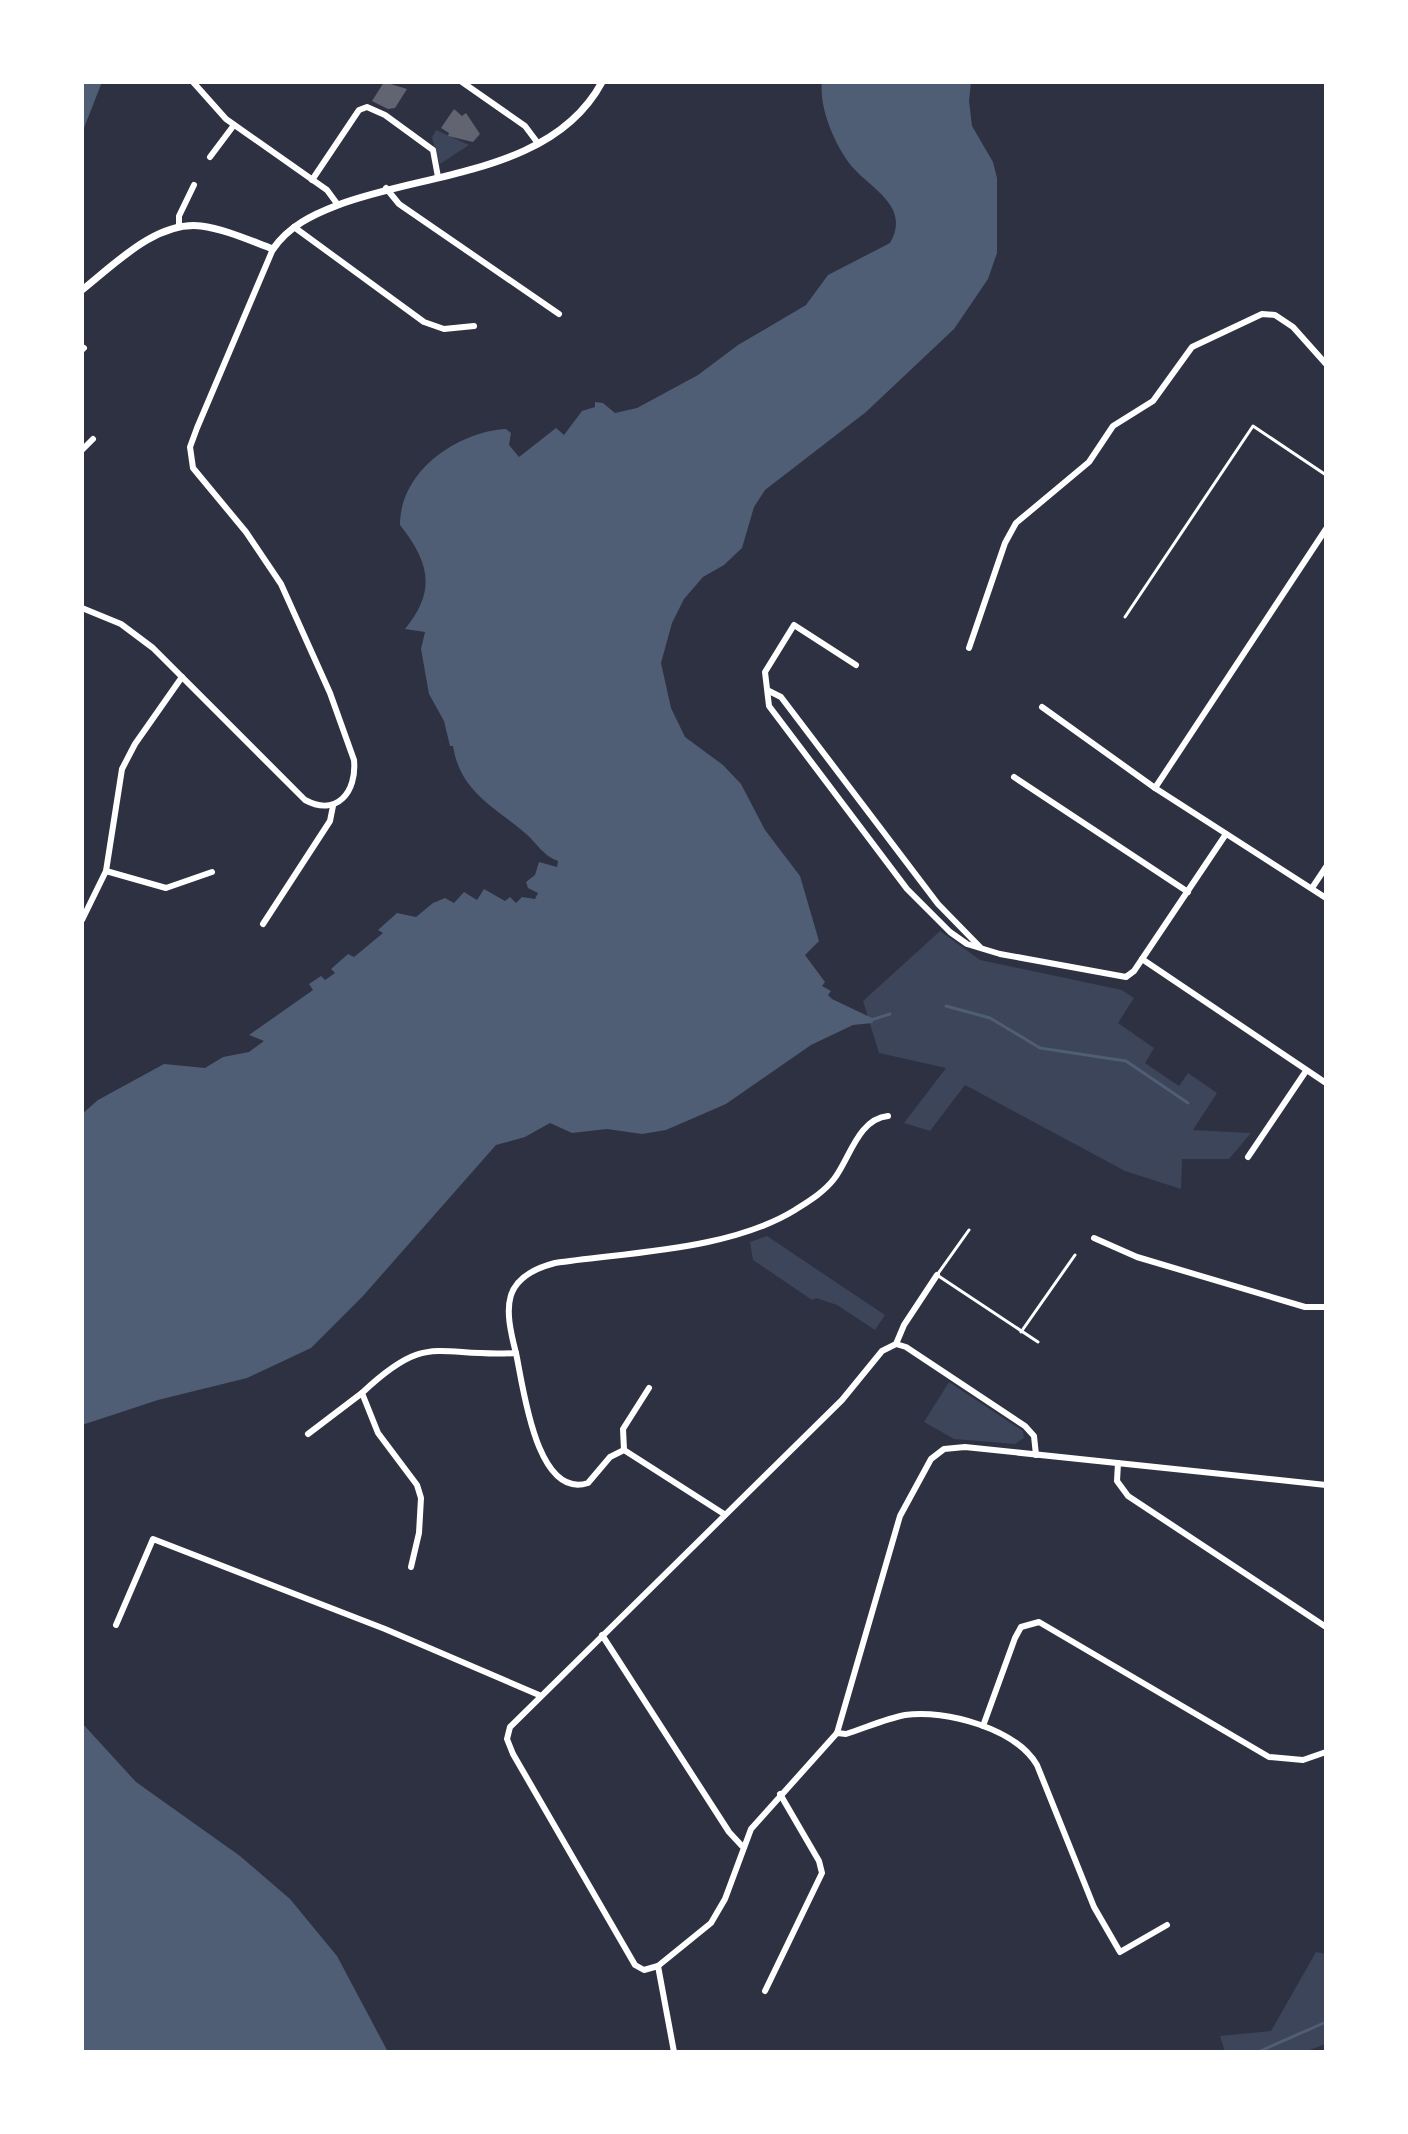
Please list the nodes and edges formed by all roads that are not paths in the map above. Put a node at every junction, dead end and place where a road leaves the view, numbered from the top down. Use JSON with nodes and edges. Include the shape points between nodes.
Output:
{"nodes":[{"id":1,"x":193,"y":82,"type":"edge"},
{"id":2,"x":462,"y":82,"type":"edge"},
{"id":3,"x":602,"y":82,"type":"edge"},
{"id":4,"x":234,"y":125,"type":"junction"},
{"id":5,"x":537,"y":142,"type":"junction"},
{"id":6,"x":210,"y":157,"type":"dead end"},
{"id":7,"x":438,"y":177,"type":"junction"},
{"id":8,"x":312,"y":180,"type":"junction"},
{"id":9,"x":194,"y":185,"type":"dead end"},
{"id":10,"x":386,"y":188,"type":"junction"},
{"id":11,"x":338,"y":205,"type":"junction"},
{"id":12,"x":179,"y":227,"type":"junction"},
{"id":13,"x":294,"y":227,"type":"junction"},
{"id":14,"x":273,"y":249,"type":"junction"},
{"id":15,"x":82,"y":290,"type":"edge"},
{"id":16,"x":559,"y":314,"type":"dead end"},
{"id":17,"x":474,"y":326,"type":"dead end"},
{"id":18,"x":1326,"y":364,"type":"edge"},
{"id":19,"x":93,"y":439,"type":"dead end"},
{"id":20,"x":82,"y":450,"type":"edge"},
{"id":21,"x":1326,"y":475,"type":"edge"},
{"id":22,"x":1326,"y":529,"type":"edge"},
{"id":23,"x":82,"y":608,"type":"edge"},
{"id":24,"x":1125,"y":617,"type":"dead end"},
{"id":25,"x":969,"y":648,"type":"dead end"},
{"id":26,"x":856,"y":665,"type":"dead end"},
{"id":27,"x":182,"y":677,"type":"junction"},
{"id":28,"x":769,"y":691,"type":"junction"},
{"id":29,"x":1042,"y":707,"type":"dead end"},
{"id":30,"x":1014,"y":777,"type":"dead end"},
{"id":31,"x":1155,"y":788,"type":"junction"},
{"id":32,"x":333,"y":806,"type":"junction"},
{"id":33,"x":1226,"y":834,"type":"junction"},
{"id":34,"x":1326,"y":867,"type":"edge"},
{"id":35,"x":106,"y":871,"type":"junction"},
{"id":36,"x":212,"y":872,"type":"dead end"},
{"id":37,"x":1312,"y":888,"type":"junction"},
{"id":38,"x":1188,"y":892,"type":"junction"},
{"id":39,"x":1326,"y":898,"type":"edge"},
{"id":40,"x":82,"y":920,"type":"edge"},
{"id":41,"x":263,"y":924,"type":"dead end"},
{"id":42,"x":980,"y":947,"type":"junction"},
{"id":43,"x":1142,"y":959,"type":"junction"},
{"id":44,"x":1306,"y":1071,"type":"junction"},
{"id":45,"x":1326,"y":1083,"type":"edge"},
{"id":46,"x":888,"y":1116,"type":"dead end"},
{"id":47,"x":1248,"y":1157,"type":"dead end"},
{"id":48,"x":969,"y":1230,"type":"dead end"},
{"id":49,"x":1094,"y":1238,"type":"dead end"},
{"id":50,"x":1075,"y":1255,"type":"dead end"},
{"id":51,"x":937,"y":1275,"type":"junction"},
{"id":52,"x":1326,"y":1307,"type":"edge"},
{"id":53,"x":1021,"y":1332,"type":"junction"},
{"id":54,"x":1038,"y":1342,"type":"dead end"},
{"id":55,"x":896,"y":1344,"type":"junction"},
{"id":56,"x":516,"y":1353,"type":"junction"},
{"id":57,"x":649,"y":1388,"type":"dead end"},
{"id":58,"x":362,"y":1393,"type":"junction"},
{"id":59,"x":308,"y":1434,"type":"dead end"},
{"id":60,"x":624,"y":1450,"type":"junction"},
{"id":61,"x":1036,"y":1455,"type":"junction"},
{"id":62,"x":1118,"y":1463,"type":"junction"},
{"id":63,"x":1326,"y":1485,"type":"edge"},
{"id":64,"x":724,"y":1514,"type":"junction"},
{"id":65,"x":411,"y":1567,"type":"dead end"},
{"id":66,"x":116,"y":1625,"type":"dead end"},
{"id":67,"x":1326,"y":1627,"type":"edge"},
{"id":68,"x":602,"y":1635,"type":"junction"},
{"id":69,"x":539,"y":1695,"type":"junction"},
{"id":70,"x":983,"y":1726,"type":"junction"},
{"id":71,"x":837,"y":1733,"type":"junction"},
{"id":72,"x":1326,"y":1752,"type":"edge"},
{"id":73,"x":780,"y":1794,"type":"junction"},
{"id":74,"x":742,"y":1846,"type":"junction"},
{"id":75,"x":1167,"y":1925,"type":"dead end"},
{"id":76,"x":658,"y":1966,"type":"junction"},
{"id":77,"x":765,"y":1991,"type":"dead end"},
{"id":78,"x":674,"y":2052,"type":"edge"}],
"edges":[{"from":1,"to":4,"type":"street"},
{"from":2,"to":5,"type":"street","via":[[525,126]]},
{"from":3,"to":5,"type":"street","via":[[575,121]]},
{"from":4,"to":6,"type":"street"},
{"from":4,"to":8,"type":"street"},
{"from":5,"to":7,"type":"street","via":[[486,167]]},
{"from":7,"to":8,"type":"street","via":[[433,150],[367,107],[359,110]]},
{"from":7,"to":10,"type":"street"},
{"from":8,"to":11,"type":"street"},
{"from":9,"to":12,"type":"street"},
{"from":10,"to":11,"type":"street"},
{"from":10,"to":16,"type":"street","via":[[399,204]]},
{"from":11,"to":13,"type":"street"},
{"from":12,"to":14,"type":"street","via":[[201,226]]},
{"from":12,"to":15,"type":"street","via":[[154,236]]},
{"from":13,"to":14,"type":"street"},
{"from":13,"to":17,"type":"street","via":[[424,322],[444,329]]},
{"from":14,"to":32,"type":"street","via":[[190,454],[197,474],[272,570],[330,693],[355,769],[348,794]]},
{"from":18,"to":25,"type":"street","via":[[1275,315],[1262,314],[1192,347],[1153,401],[1113,426],[1089,462],[1016,523]]},
{"from":19,"to":20,"type":"street"},
{"from":21,"to":24,"type":"lane","via":[[1253,426]]},
{"from":22,"to":31,"type":"street"},
{"from":23,"to":27,"type":"street","via":[[130,630]]},
{"from":26,"to":28,"type":"street","via":[[794,625],[766,667]]},
{"from":27,"to":32,"type":"street","via":[[298,795],[312,804]]},
{"from":27,"to":35,"type":"street","via":[[122,769]]},
{"from":28,"to":42,"type":"street","via":[[781,697],[938,904]]},
{"from":28,"to":42,"type":"street","via":[[769,706],[907,889],[950,932]]},
{"from":29,"to":31,"type":"street"},
{"from":30,"to":38,"type":"street"},
{"from":31,"to":33,"type":"street"},
{"from":32,"to":41,"type":"street","via":[[330,821]]},
{"from":33,"to":37,"type":"street"},
{"from":33,"to":38,"type":"street"},
{"from":34,"to":37,"type":"street"},
{"from":35,"to":36,"type":"street","via":[[166,888]]},
{"from":35,"to":40,"type":"street"},
{"from":37,"to":39,"type":"street"},
{"from":38,"to":43,"type":"street"},
{"from":42,"to":43,"type":"street","via":[[1121,979]]},
{"from":43,"to":44,"type":"street"},
{"from":44,"to":45,"type":"street"},
{"from":44,"to":47,"type":"street"},
{"from":46,"to":56,"type":"street","via":[[866,1126],[834,1179],[813,1199],[778,1219],[736,1235],[555,1263],[528,1274],[506,1307]]},
{"from":48,"to":51,"type":"lane"},
{"from":49,"to":52,"type":"street","via":[[1137,1257],[1305,1307]]},
{"from":50,"to":53,"type":"lane"},
{"from":51,"to":53,"type":"lane"},
{"from":51,"to":55,"type":"street"},
{"from":53,"to":54,"type":"lane"},
{"from":55,"to":61,"type":"street","via":[[1025,1426],[1034,1436]]},
{"from":55,"to":64,"type":"street","via":[[882,1351],[842,1400]]},
{"from":56,"to":58,"type":"street","via":[[444,1348],[413,1353]]},
{"from":56,"to":60,"type":"street","via":[[534,1437],[558,1475],[575,1484],[588,1483],[610,1457]]},
{"from":57,"to":60,"type":"street","via":[[623,1429]]},
{"from":58,"to":59,"type":"street"},
{"from":58,"to":65,"type":"street","via":[[378,1433],[421,1498]]},
{"from":60,"to":64,"type":"street"},
{"from":61,"to":62,"type":"street"},
{"from":61,"to":71,"type":"street","via":[[954,1447],[931,1459],[892,1535]]},
{"from":62,"to":63,"type":"street"},
{"from":62,"to":67,"type":"street","via":[[1119,1487],[1128,1496]]},
{"from":64,"to":68,"type":"street"},
{"from":66,"to":69,"type":"street","via":[[153,1539]]},
{"from":68,"to":69,"type":"street"},
{"from":68,"to":74,"type":"street"},
{"from":69,"to":76,"type":"street","via":[[510,1727],[508,1744],[630,1959],[644,1970]]},
{"from":70,"to":71,"type":"street","via":[[905,1715]]},
{"from":70,"to":72,"type":"street","via":[[1015,1638],[1021,1627],[1039,1622],[1269,1757],[1303,1760]]},
{"from":70,"to":75,"type":"street","via":[[1023,1745],[1037,1765],[1094,1907],[1120,1952]]},
{"from":71,"to":73,"type":"street"},
{"from":73,"to":74,"type":"street"},
{"from":73,"to":77,"type":"street","via":[[822,1873]]},
{"from":74,"to":76,"type":"street","via":[[725,1899],[711,1923]]},
{"from":76,"to":78,"type":"street"}]}
